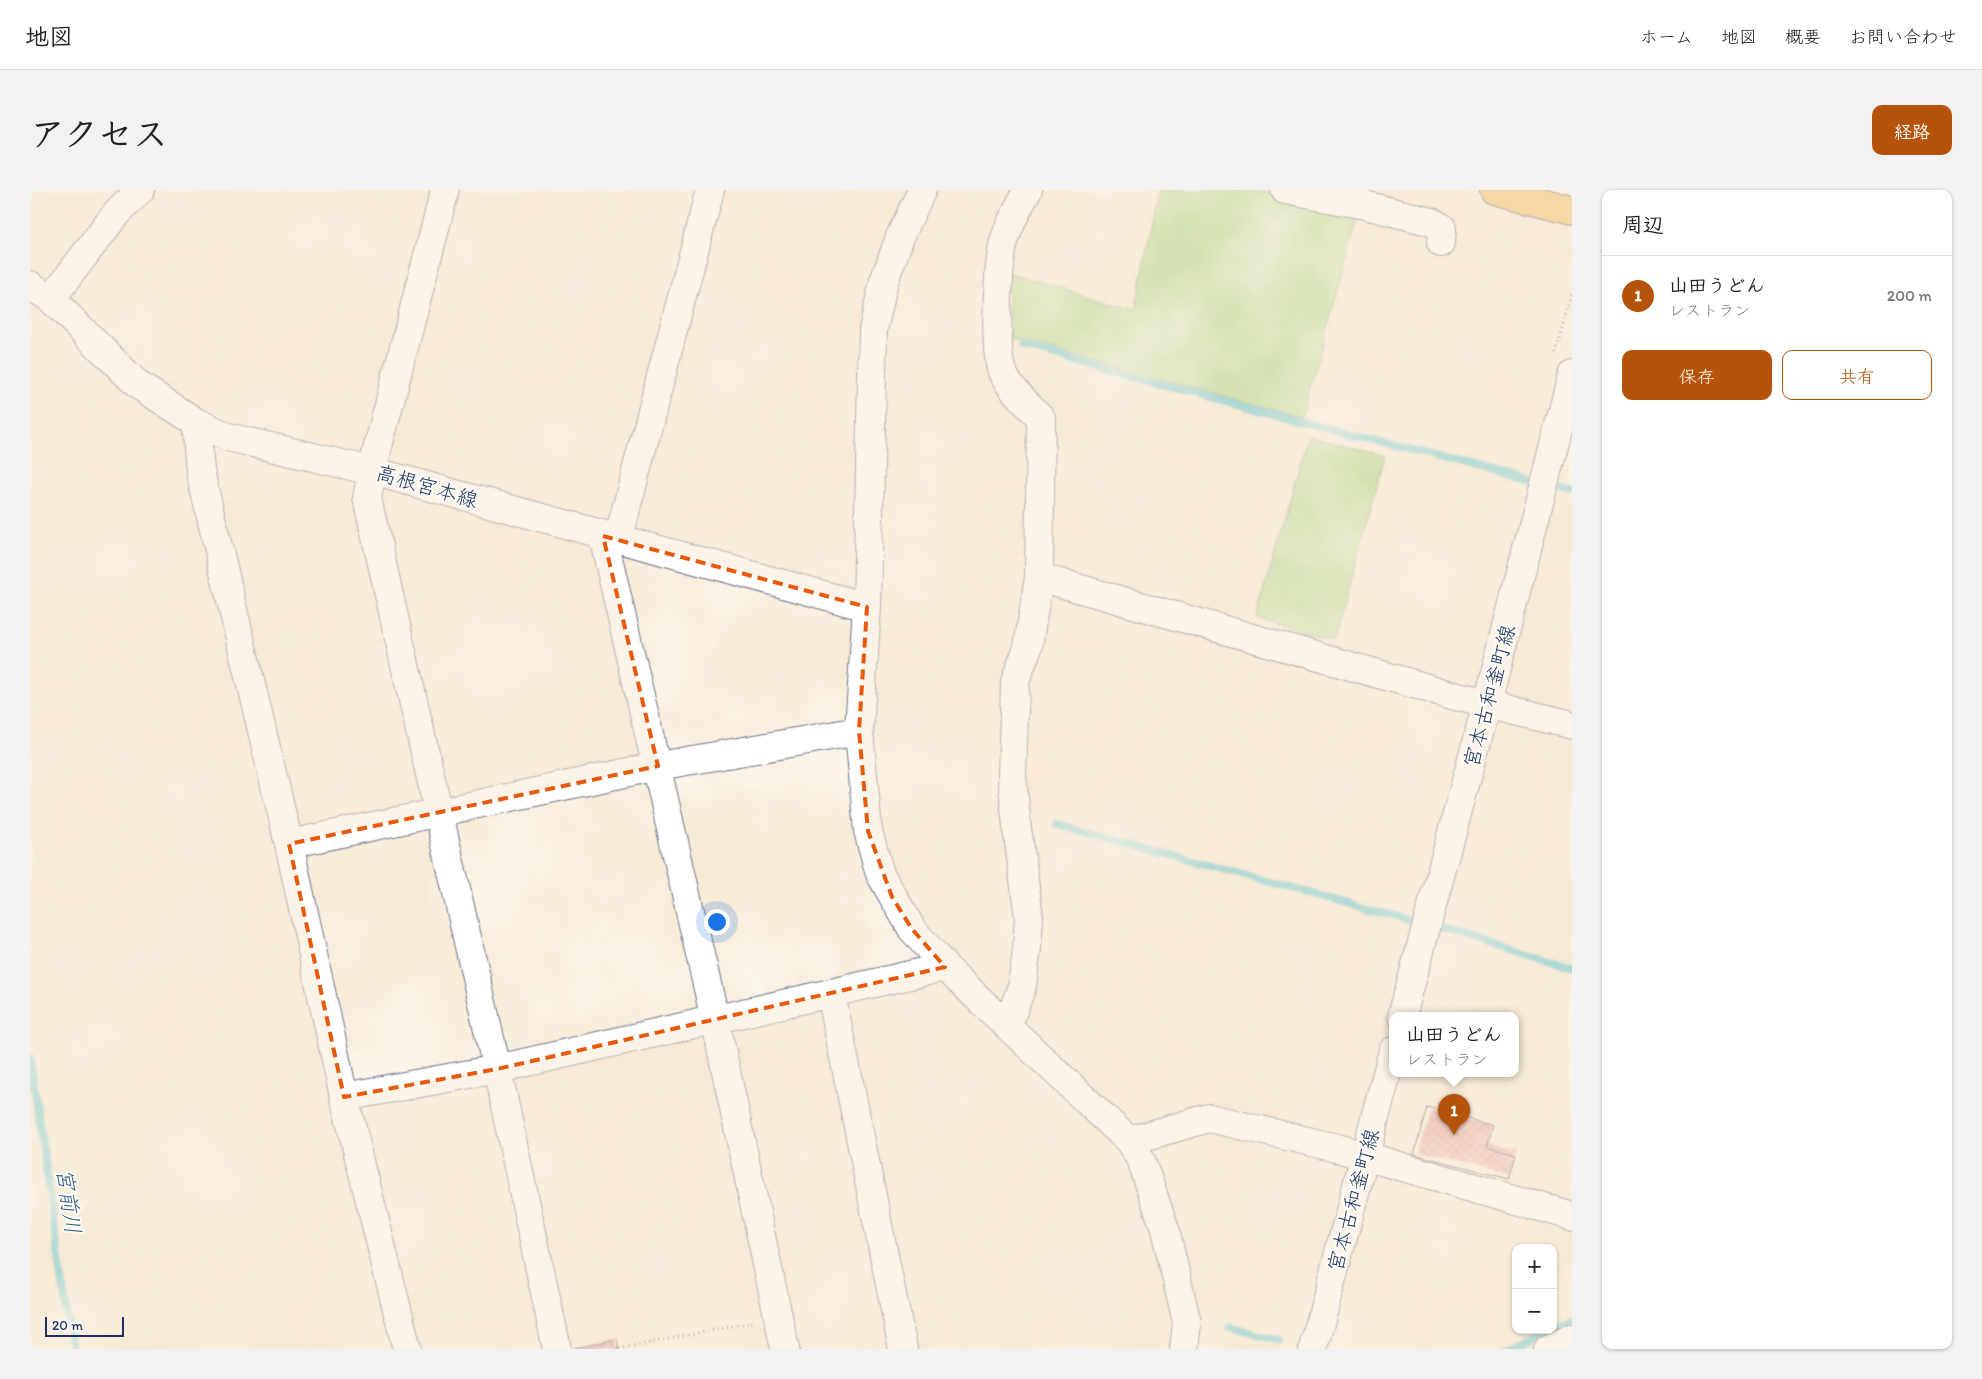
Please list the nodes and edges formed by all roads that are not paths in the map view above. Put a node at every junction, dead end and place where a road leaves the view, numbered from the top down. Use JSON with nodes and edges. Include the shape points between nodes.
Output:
{"nodes":[{"id":1,"x":140,"y":190,"type":"edge"},
{"id":2,"x":445,"y":190,"type":"edge"},
{"id":3,"x":710,"y":190,"type":"edge"},
{"id":4,"x":922,"y":190,"type":"edge"},
{"id":5,"x":1028,"y":190,"type":"edge"},
{"id":6,"x":1285,"y":190,"type":"edge"},
{"id":7,"x":1494,"y":190,"type":"edge"},
{"id":8,"x":1572,"y":210,"type":"edge"},
{"id":9,"x":1441,"y":243,"type":"dead end"},
{"id":10,"x":40,"y":292,"type":"edge"},
{"id":11,"x":1572,"y":375,"type":"edge"},
{"id":12,"x":196,"y":422,"type":"junction"},
{"id":13,"x":372,"y":471,"type":"junction"},
{"id":14,"x":611,"y":538,"type":"junction"},
{"id":15,"x":1040,"y":577,"type":"junction"},
{"id":16,"x":867,"y":607,"type":"junction"},
{"id":17,"x":1487,"y":704,"type":"junction"},
{"id":18,"x":1572,"y":725,"type":"edge"},
{"id":19,"x":859,"y":731,"type":"junction"},
{"id":20,"x":658,"y":766,"type":"junction"},
{"id":21,"x":440,"y":814,"type":"junction"},
{"id":22,"x":289,"y":844,"type":"junction"},
{"id":23,"x":945,"y":967,"type":"junction"},
{"id":24,"x":830,"y":993,"type":"junction"},
{"id":25,"x":1403,"y":1012,"type":"edge"},
{"id":26,"x":715,"y":1019,"type":"junction"},
{"id":27,"x":1008,"y":1025,"type":"junction"},
{"id":28,"x":1389,"y":1067,"type":"edge"},
{"id":29,"x":497,"y":1069,"type":"junction"},
{"id":30,"x":344,"y":1098,"type":"junction"},
{"id":31,"x":1129,"y":1141,"type":"junction"},
{"id":32,"x":1365,"y":1156,"type":"junction"},
{"id":33,"x":1572,"y":1216,"type":"edge"},
{"id":34,"x":1572,"y":1338,"type":"edge"},
{"id":35,"x":407,"y":1349,"type":"edge"},
{"id":36,"x":558,"y":1349,"type":"edge"},
{"id":37,"x":785,"y":1349,"type":"edge"},
{"id":38,"x":903,"y":1349,"type":"edge"},
{"id":39,"x":1184,"y":1349,"type":"edge"},
{"id":40,"x":1312,"y":1349,"type":"edge"},
{"id":41,"x":1548,"y":1349,"type":"edge"}],
"edges":[{"from":1,"to":10,"type":"street"},
{"from":2,"to":13,"type":"street"},
{"from":3,"to":14,"type":"street"},
{"from":4,"to":16,"type":"street","via":[[884,281],[873,330]]},
{"from":5,"to":15,"type":"street","via":[[1012,218],[1003,243],[996,340],[1002,373],[1041,418]]},
{"from":6,"to":9,"type":"street","via":[[1432,222],[1442,228]]},
{"from":7,"to":8,"type":"main road"},
{"from":10,"to":12,"type":"street","name":"高根宮本線","via":[[138,385]]},
{"from":11,"to":17,"type":"street","name":"宮本古和釜町線"},
{"from":12,"to":13,"type":"street","name":"高根宮本線","via":[[228,437]]},
{"from":12,"to":22,"type":"street","via":[[200,471]]},
{"from":13,"to":14,"type":"street","name":"高根宮本線"},
{"from":13,"to":21,"type":"street","via":[[367,498]]},
{"from":14,"to":16,"type":"street","name":"高根宮本線"},
{"from":14,"to":20,"type":"street"},
{"from":15,"to":17,"type":"street"},
{"from":15,"to":27,"type":"street","via":[[1028,647],[1016,682],[1012,776],[1028,917],[1022,986]]},
{"from":16,"to":19,"type":"street"},
{"from":17,"to":18,"type":"street"},
{"from":17,"to":25,"type":"street","name":"宮本古和釜町線"},
{"from":19,"to":20,"type":"street"},
{"from":19,"to":23,"type":"street","via":[[868,831],[880,874],[912,929]]},
{"from":20,"to":21,"type":"street"},
{"from":20,"to":26,"type":"street"},
{"from":21,"to":22,"type":"street"},
{"from":21,"to":29,"type":"street"},
{"from":22,"to":30,"type":"street"},
{"from":23,"to":24,"type":"street"},
{"from":23,"to":27,"type":"street"},
{"from":24,"to":26,"type":"street"},
{"from":24,"to":38,"type":"street"},
{"from":26,"to":29,"type":"street"},
{"from":26,"to":37,"type":"street"},
{"from":27,"to":31,"type":"street"},
{"from":28,"to":32,"type":"street","name":"宮本古和釜町線"},
{"from":29,"to":30,"type":"street"},
{"from":29,"to":36,"type":"street"},
{"from":30,"to":35,"type":"street"},
{"from":31,"to":32,"type":"street","via":[[1209,1118]]},
{"from":31,"to":39,"type":"street","via":[[1142,1160],[1165,1229],[1187,1323]]},
{"from":32,"to":33,"type":"street"},
{"from":32,"to":40,"type":"street","name":"宮本古和釜町線"},
{"from":34,"to":41,"type":"street"}]}
